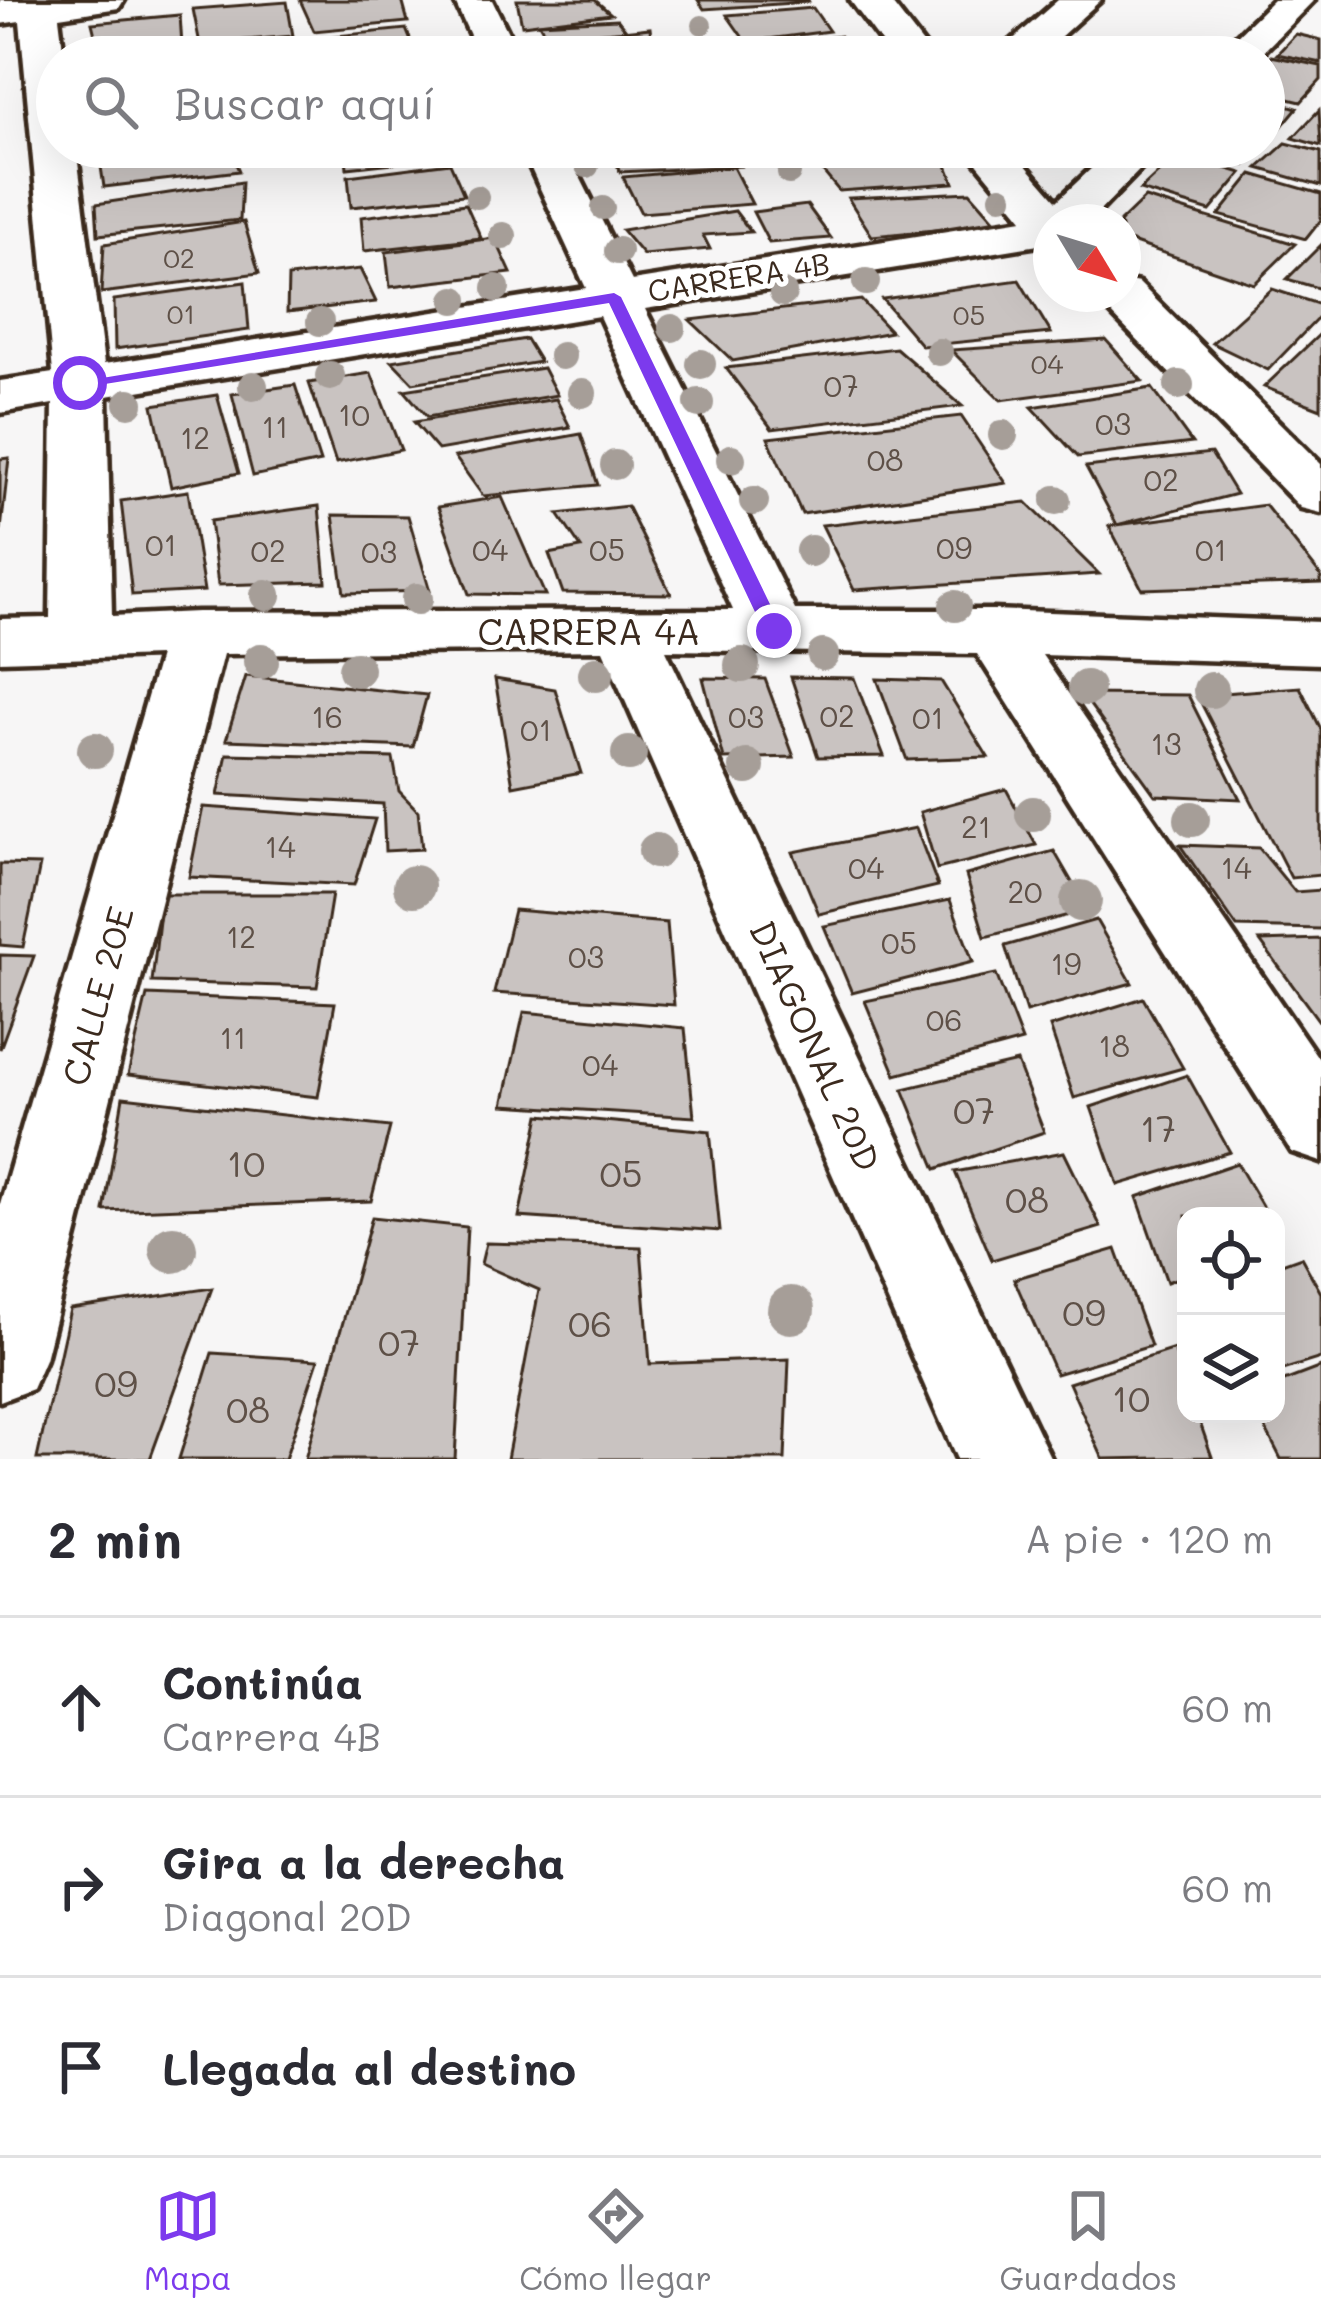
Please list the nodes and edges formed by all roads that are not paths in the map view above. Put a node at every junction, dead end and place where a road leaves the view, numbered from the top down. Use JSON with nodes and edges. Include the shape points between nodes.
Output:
{"nodes":[{"id":1,"x":105,"y":0,"type":"edge"},
{"id":2,"x":473,"y":0,"type":"edge"},
{"id":3,"x":869,"y":0,"type":"edge"},
{"id":4,"x":1082,"y":0,"type":"edge"},
{"id":5,"x":1296,"y":0,"type":"edge"},
{"id":6,"x":1321,"y":5,"type":"edge"},
{"id":7,"x":25,"y":6,"type":"edge"},
{"id":8,"x":490,"y":36,"type":"edge"},
{"id":9,"x":897,"y":36,"type":"edge"},
{"id":10,"x":1038,"y":36,"type":"edge"},
{"id":11,"x":1257,"y":36,"type":"edge"},
{"id":12,"x":36,"y":81,"type":"edge"},
{"id":13,"x":49,"y":168,"type":"edge"},
{"id":14,"x":553,"y":168,"type":"edge"},
{"id":15,"x":1003,"y":168,"type":"edge"},
{"id":16,"x":1118,"y":168,"type":"edge"},
{"id":17,"x":1033,"y":204,"type":"edge"},
{"id":18,"x":1081,"y":204,"type":"edge"},
{"id":19,"x":1033,"y":229,"type":"edge"},
{"id":20,"x":614,"y":297,"type":"junction"},
{"id":21,"x":1139,"y":312,"type":"edge"},
{"id":22,"x":80,"y":383,"type":"junction"},
{"id":23,"x":0,"y":397,"type":"edge"},
{"id":24,"x":1321,"y":496,"type":"edge"},
{"id":25,"x":993,"y":630,"type":"junction"},
{"id":26,"x":774,"y":631,"type":"junction"},
{"id":27,"x":197,"y":632,"type":"junction"},
{"id":28,"x":627,"y":633,"type":"junction"},
{"id":29,"x":82,"y":637,"type":"junction"},
{"id":30,"x":0,"y":640,"type":"edge"},
{"id":31,"x":1321,"y":643,"type":"edge"},
{"id":32,"x":1321,"y":1128,"type":"edge"},
{"id":33,"x":0,"y":1359,"type":"edge"},
{"id":34,"x":1004,"y":1459,"type":"edge"}],
"edges":[{"from":1,"to":7,"type":"street"},
{"from":2,"to":8,"type":"street"},
{"from":3,"to":9,"type":"street"},
{"from":4,"to":10,"type":"street"},
{"from":5,"to":6,"type":"street"},
{"from":5,"to":11,"type":"street"},
{"from":7,"to":12,"type":"street"},
{"from":13,"to":22,"type":"street"},
{"from":14,"to":20,"type":"street"},
{"from":15,"to":17,"type":"street"},
{"from":16,"to":18,"type":"street"},
{"from":19,"to":20,"type":"street","name":"CARRERA 4B"},
{"from":20,"to":22,"type":"street","name":"CARRERA 4B"},
{"from":20,"to":26,"type":"street"},
{"from":21,"to":24,"type":"street"},
{"from":22,"to":23,"type":"street","name":"CARRERA 4B"},
{"from":22,"to":29,"type":"street"},
{"from":25,"to":26,"type":"street","name":"CARRERA 4A"},
{"from":25,"to":31,"type":"street","name":"CARRERA 4A"},
{"from":25,"to":32,"type":"street"},
{"from":26,"to":28,"type":"street","name":"CARRERA 4A"},
{"from":27,"to":28,"type":"street","name":"CARRERA 4A"},
{"from":27,"to":29,"type":"street","name":"CARRERA 4A"},
{"from":27,"to":33,"type":"street","name":"CALLE 20E"},
{"from":28,"to":34,"type":"street","name":"DIAGONAL 20D"},
{"from":29,"to":30,"type":"street","name":"CARRERA 4A"}]}
